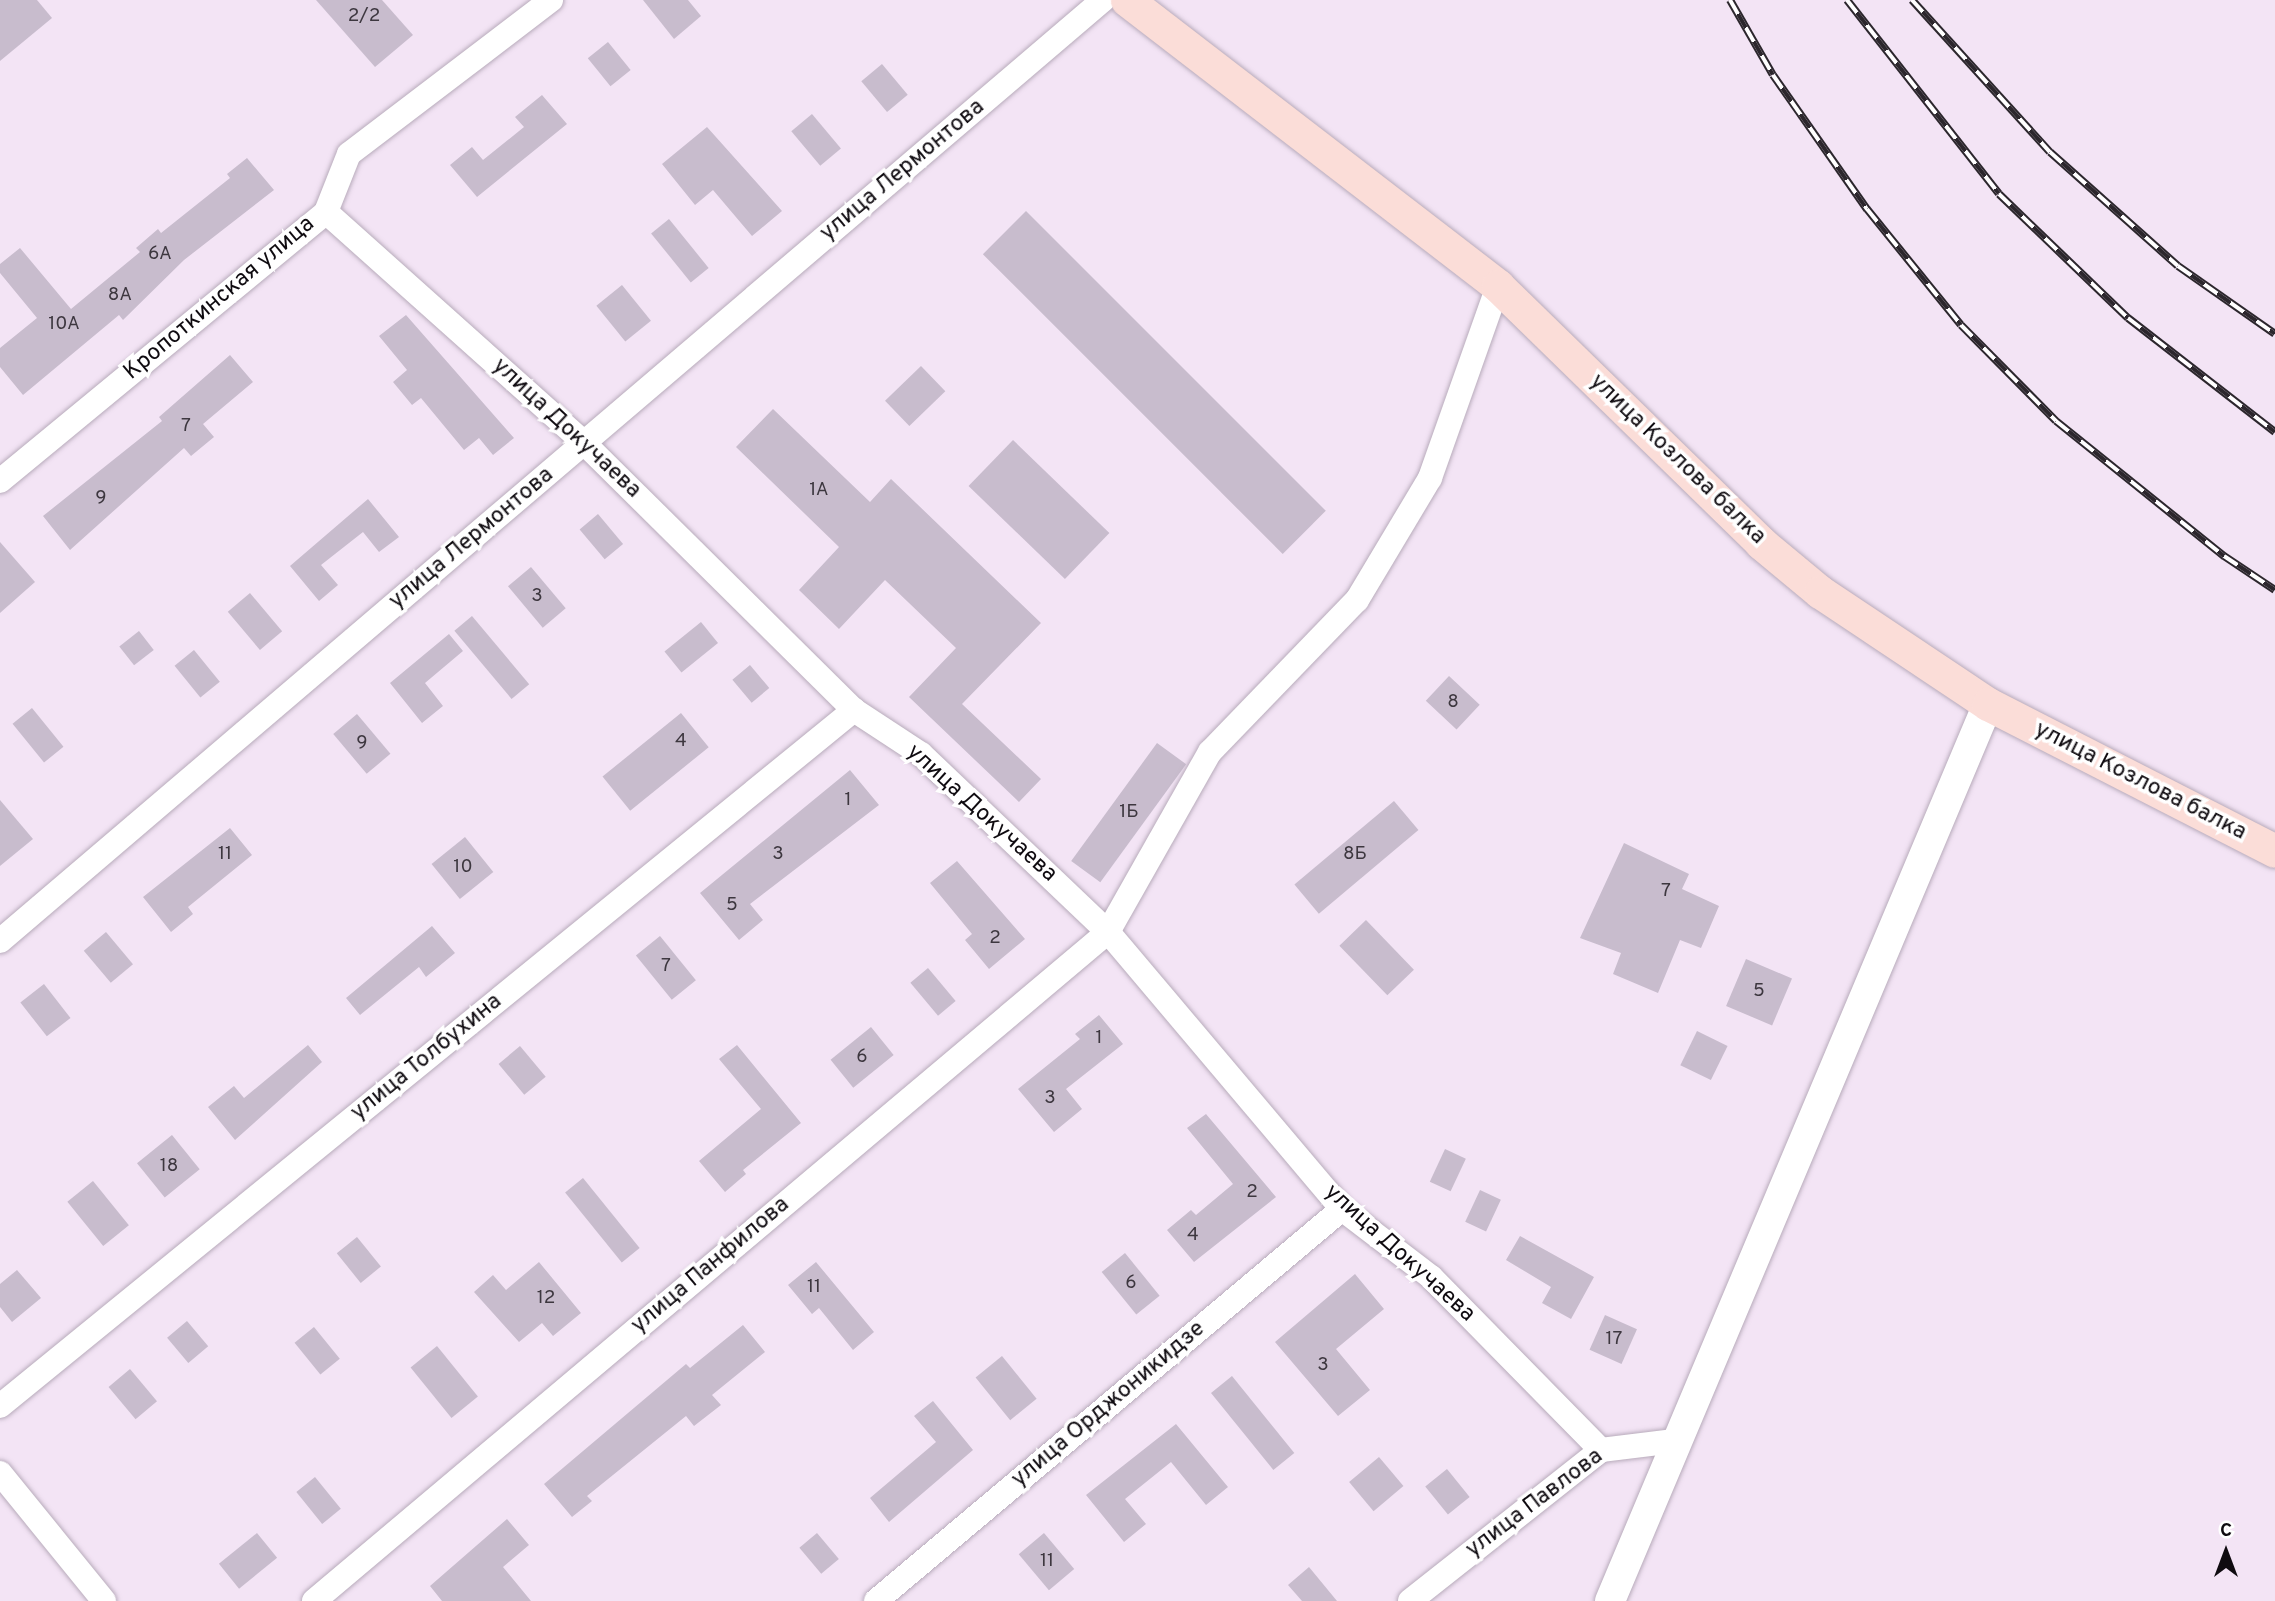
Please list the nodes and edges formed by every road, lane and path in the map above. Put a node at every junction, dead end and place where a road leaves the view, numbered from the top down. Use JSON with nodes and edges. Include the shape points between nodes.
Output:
{"nodes":[{"id":1,"x":551,"y":0,"type":"edge"},
{"id":2,"x":1103,"y":0,"type":"edge"},
{"id":3,"x":1127,"y":0,"type":"edge"},
{"id":4,"x":326,"y":212,"type":"junction"},
{"id":5,"x":1498,"y":286,"type":"junction"},
{"id":6,"x":584,"y":443,"type":"junction"},
{"id":7,"x":0,"y":481,"type":"edge"},
{"id":8,"x":1988,"y":704,"type":"junction"},
{"id":9,"x":854,"y":710,"type":"junction"},
{"id":10,"x":2275,"y":851,"type":"edge"},
{"id":11,"x":1108,"y":932,"type":"junction"},
{"id":12,"x":0,"y":941,"type":"edge"},
{"id":13,"x":1342,"y":1209,"type":"junction"},
{"id":14,"x":0,"y":1406,"type":"edge"},
{"id":15,"x":1674,"y":1441,"type":"junction"},
{"id":16,"x":1601,"y":1450,"type":"junction"},
{"id":17,"x":0,"y":1474,"type":"edge"},
{"id":18,"x":104,"y":1601,"type":"edge"},
{"id":19,"x":314,"y":1601,"type":"edge"},
{"id":20,"x":876,"y":1601,"type":"edge"},
{"id":21,"x":1409,"y":1601,"type":"edge"},
{"id":22,"x":1610,"y":1601,"type":"edge"}],
"edges":[{"from":1,"to":4,"type":"street","name":"Кропоткинская улица","via":[[349,154]]},
{"from":2,"to":6,"type":"street","name":"улица Лермонтова"},
{"from":3,"to":5,"type":"main road","name":"улица Козлова балка"},
{"from":4,"to":6,"type":"street","name":"улица Докучаева"},
{"from":4,"to":7,"type":"street","name":"Кропоткинская улица"},
{"from":5,"to":8,"type":"main road","name":"улица Козлова балка","via":[[1761,543],[1819,592]]},
{"from":5,"to":11,"type":"street","via":[[1430,478],[1357,600],[1210,752]]},
{"from":6,"to":9,"type":"street","name":"улица Докучаева"},
{"from":6,"to":12,"type":"street","name":"улица Лермонтова"},
{"from":8,"to":10,"type":"main road","name":"улица Козлова балка"},
{"from":8,"to":15,"type":"street"},
{"from":9,"to":11,"type":"street","name":"улица Докучаева","via":[[921,754]]},
{"from":9,"to":14,"type":"street","name":"улица Толбухина"},
{"from":11,"to":13,"type":"street","name":"улица Докучаева"},
{"from":11,"to":19,"type":"street","name":"улица Панфилова"},
{"from":13,"to":16,"type":"street","name":"улица Докучаева","via":[[1431,1277]]},
{"from":13,"to":20,"type":"street","name":"улица Орджоникидзе"},
{"from":15,"to":16,"type":"street","name":"улица Павлова"},
{"from":15,"to":22,"type":"street"},
{"from":16,"to":21,"type":"street","name":"улица Павлова"},
{"from":17,"to":18,"type":"street"}]}
